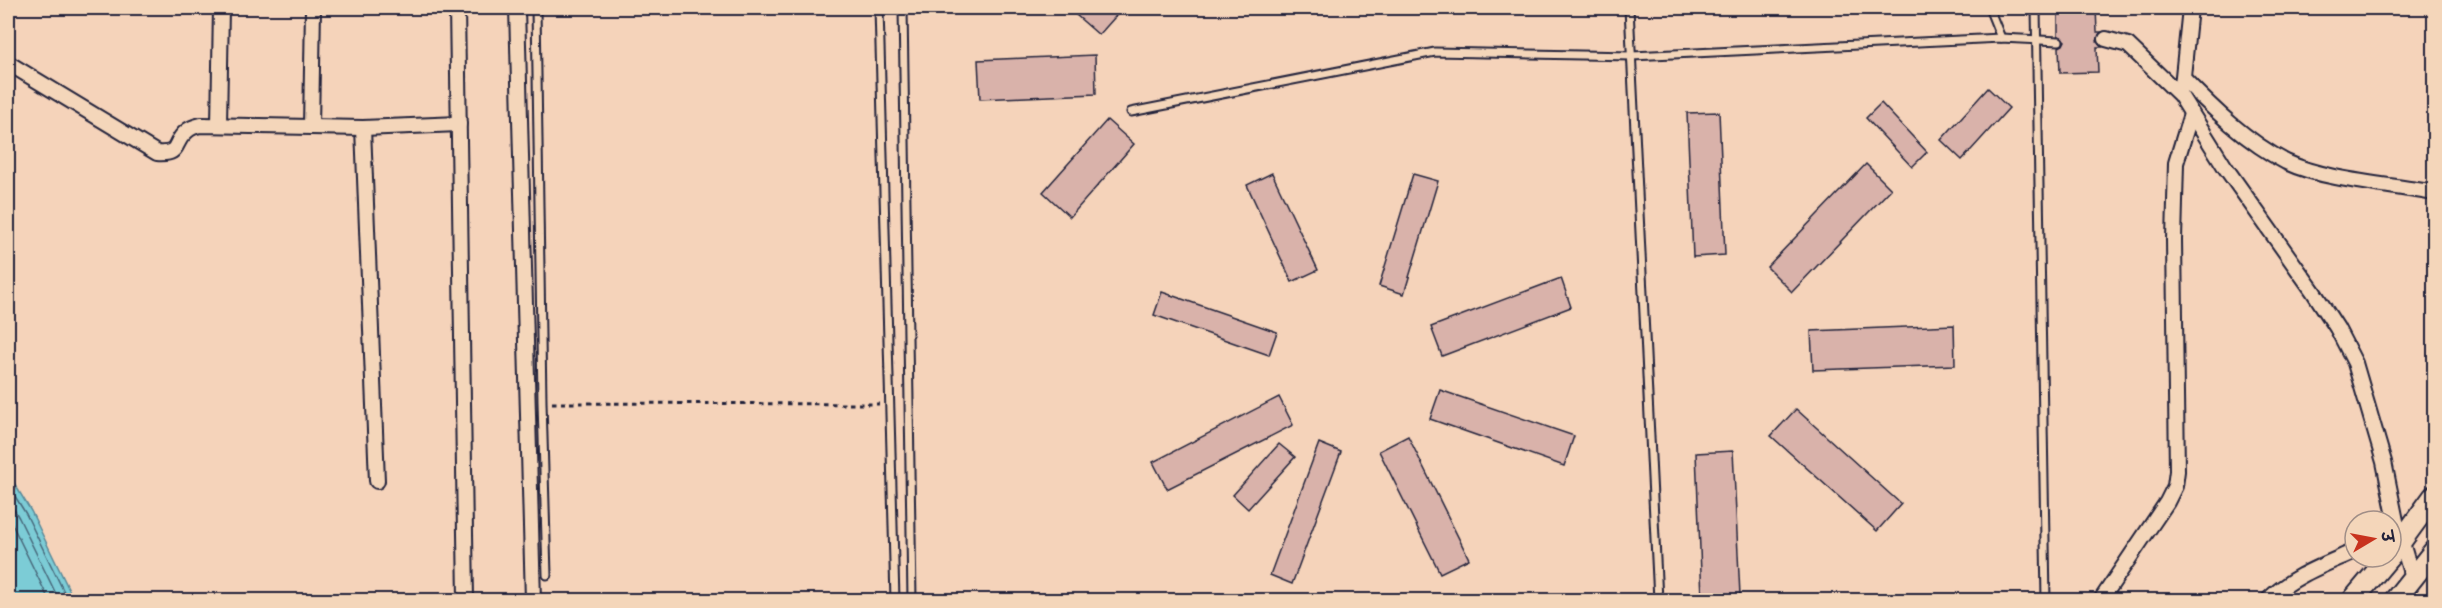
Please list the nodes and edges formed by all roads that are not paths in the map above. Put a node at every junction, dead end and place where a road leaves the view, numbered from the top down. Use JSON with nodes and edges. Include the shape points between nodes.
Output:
{"nodes":[{"id":1,"x":221,"y":8,"type":"edge"},
{"id":2,"x":313,"y":8,"type":"edge"},
{"id":3,"x":457,"y":8,"type":"edge"},
{"id":4,"x":518,"y":8,"type":"edge"},
{"id":5,"x":536,"y":8,"type":"edge"},
{"id":6,"x":879,"y":8,"type":"edge"},
{"id":7,"x":903,"y":8,"type":"edge"},
{"id":8,"x":1629,"y":8,"type":"edge"},
{"id":9,"x":1989,"y":8,"type":"edge"},
{"id":10,"x":2036,"y":8,"type":"edge"},
{"id":11,"x":2190,"y":8,"type":"edge"},
{"id":12,"x":2001,"y":38,"type":"junction"},
{"id":13,"x":2106,"y":39,"type":"dead end"},
{"id":14,"x":2037,"y":40,"type":"junction"},
{"id":15,"x":2059,"y":41,"type":"dead end"},
{"id":16,"x":1632,"y":56,"type":"junction"},
{"id":17,"x":8,"y":63,"type":"edge"},
{"id":18,"x":2183,"y":78,"type":"junction"},
{"id":19,"x":2181,"y":95,"type":"junction"},
{"id":20,"x":1131,"y":112,"type":"dead end"},
{"id":21,"x":2191,"y":114,"type":"junction"},
{"id":22,"x":459,"y":124,"type":"junction"},
{"id":23,"x":219,"y":125,"type":"junction"},
{"id":24,"x":311,"y":127,"type":"junction"},
{"id":25,"x":363,"y":128,"type":"junction"},
{"id":26,"x":2434,"y":193,"type":"edge"},
{"id":27,"x":377,"y":481,"type":"dead end"},
{"id":28,"x":2434,"y":496,"type":"edge"},
{"id":29,"x":2390,"y":509,"type":"edge"},
{"id":30,"x":2403,"y":532,"type":"edge"},
{"id":31,"x":2434,"y":551,"type":"edge"},
{"id":32,"x":2343,"y":556,"type":"edge"},
{"id":33,"x":2403,"y":560,"type":"edge"},
{"id":34,"x":2375,"y":569,"type":"edge"},
{"id":35,"x":547,"y":574,"type":"dead end"},
{"id":36,"x":2413,"y":580,"type":"junction"},
{"id":37,"x":466,"y":599,"type":"dead end"},
{"id":38,"x":533,"y":600,"type":"edge"},
{"id":39,"x":895,"y":600,"type":"edge"},
{"id":40,"x":912,"y":600,"type":"edge"},
{"id":41,"x":1658,"y":600,"type":"edge"},
{"id":42,"x":2046,"y":600,"type":"edge"},
{"id":43,"x":2101,"y":600,"type":"edge"},
{"id":44,"x":2268,"y":600,"type":"edge"},
{"id":45,"x":2353,"y":600,"type":"edge"},
{"id":46,"x":2395,"y":600,"type":"edge"}],
"edges":[{"from":1,"to":23,"type":"street"},
{"from":2,"to":24,"type":"street"},
{"from":3,"to":22,"type":"street"},
{"from":4,"to":38,"type":"street"},
{"from":5,"to":35,"type":"lane"},
{"from":6,"to":39,"type":"lane"},
{"from":7,"to":40,"type":"lane"},
{"from":8,"to":16,"type":"lane"},
{"from":9,"to":12,"type":"lane"},
{"from":10,"to":14,"type":"lane"},
{"from":11,"to":18,"type":"street"},
{"from":12,"to":14,"type":"lane"},
{"from":12,"to":16,"type":"lane"},
{"from":13,"to":19,"type":"street","via":[[2128,45]]},
{"from":14,"to":15,"type":"lane"},
{"from":14,"to":42,"type":"lane"},
{"from":16,"to":20,"type":"lane","via":[[1435,52]]},
{"from":16,"to":41,"type":"lane"},
{"from":17,"to":23,"type":"street","via":[[157,153],[168,154],[176,149],[188,129]]},
{"from":18,"to":19,"type":"street"},
{"from":18,"to":26,"type":"street","via":[[2213,109],[2288,162],[2315,172]]},
{"from":19,"to":21,"type":"street"},
{"from":21,"to":29,"type":"street","via":[[2313,291],[2355,363],[2384,462]]},
{"from":21,"to":43,"type":"street","via":[[2179,148],[2175,177],[2175,486]]},
{"from":22,"to":25,"type":"street"},
{"from":22,"to":37,"type":"street"},
{"from":23,"to":24,"type":"street"},
{"from":24,"to":25,"type":"street"},
{"from":25,"to":27,"type":"street"},
{"from":28,"to":30,"type":"street"},
{"from":31,"to":36,"type":"street"},
{"from":32,"to":44,"type":"street","via":[[2300,576]]},
{"from":33,"to":36,"type":"street"},
{"from":34,"to":45,"type":"street"},
{"from":36,"to":46,"type":"street"}]}
